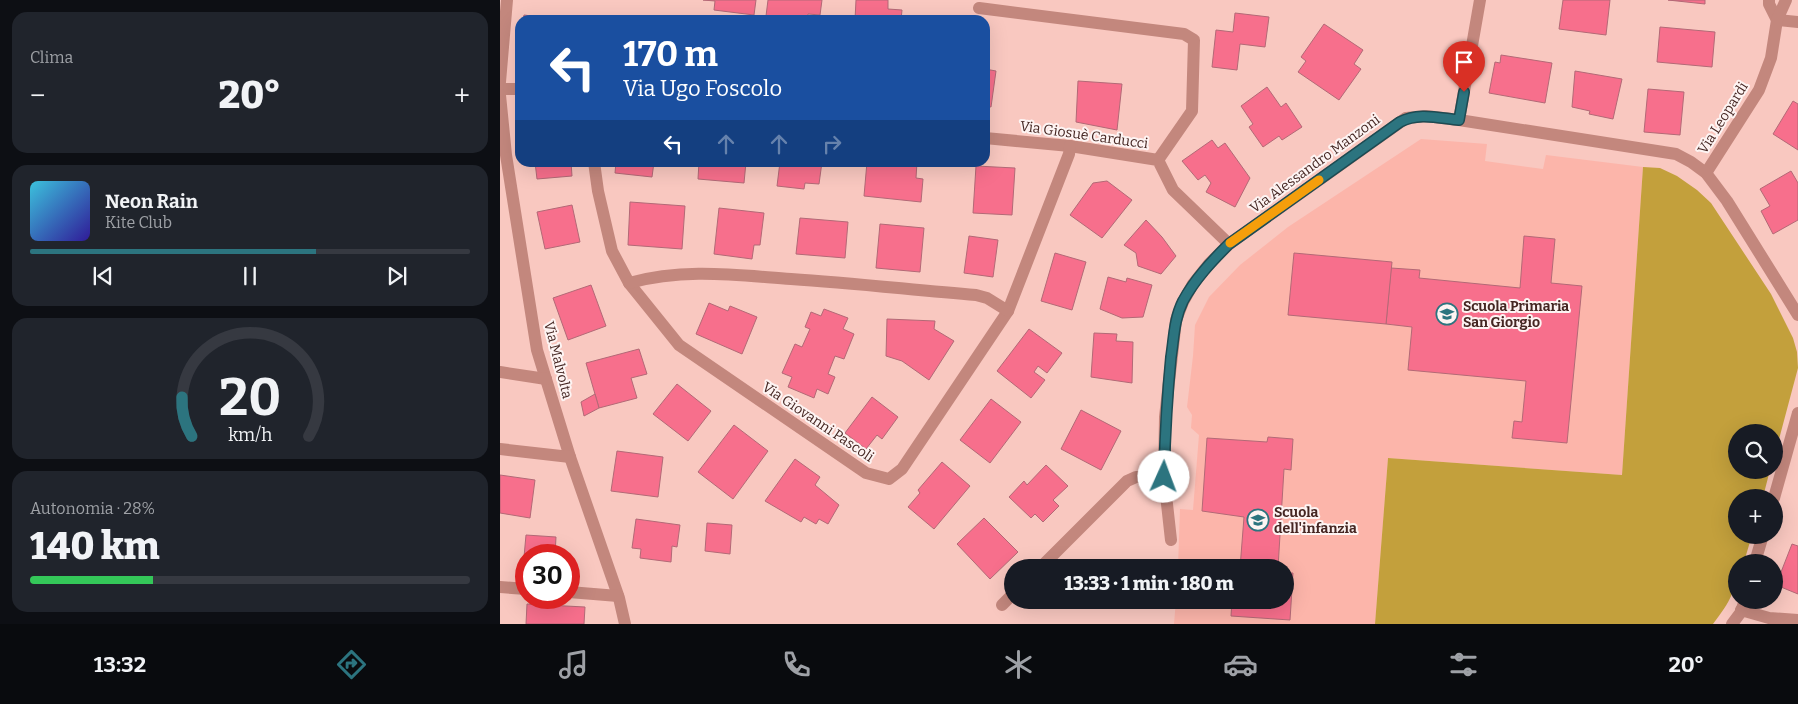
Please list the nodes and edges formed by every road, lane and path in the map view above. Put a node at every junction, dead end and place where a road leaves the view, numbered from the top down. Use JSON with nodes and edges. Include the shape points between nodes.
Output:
{"nodes":[{"id":1,"x":508,"y":0,"type":"edge"},
{"id":2,"x":1480,"y":0,"type":"edge"},
{"id":3,"x":1769,"y":0,"type":"edge"},
{"id":4,"x":1786,"y":0,"type":"edge"},
{"id":5,"x":979,"y":8,"type":"dead end"},
{"id":6,"x":1777,"y":20,"type":"junction"},
{"id":7,"x":1798,"y":22,"type":"edge"},
{"id":8,"x":500,"y":82,"type":"edge"},
{"id":9,"x":500,"y":89,"type":"edge"},
{"id":10,"x":515,"y":89,"type":"edge"},
{"id":11,"x":500,"y":95,"type":"edge"},
{"id":12,"x":1459,"y":120,"type":"junction"},
{"id":13,"x":990,"y":138,"type":"edge"},
{"id":14,"x":1070,"y":146,"type":"junction"},
{"id":15,"x":503,"y":154,"type":"edge"},
{"id":16,"x":1158,"y":160,"type":"junction"},
{"id":17,"x":595,"y":167,"type":"edge"},
{"id":18,"x":1706,"y":173,"type":"junction"},
{"id":19,"x":1229,"y":244,"type":"junction"},
{"id":20,"x":629,"y":283,"type":"junction"},
{"id":21,"x":1008,"y":311,"type":"junction"},
{"id":22,"x":1798,"y":315,"type":"edge"},
{"id":23,"x":500,"y":372,"type":"edge"},
{"id":24,"x":546,"y":379,"type":"junction"},
{"id":25,"x":1798,"y":413,"type":"edge"},
{"id":26,"x":500,"y":449,"type":"edge"},
{"id":27,"x":570,"y":458,"type":"junction"},
{"id":28,"x":1164,"y":477,"type":"junction"},
{"id":29,"x":1777,"y":489,"type":"edge"},
{"id":30,"x":1171,"y":540,"type":"dead end"},
{"id":31,"x":1049,"y":559,"type":"edge"},
{"id":32,"x":500,"y":587,"type":"edge"},
{"id":33,"x":515,"y":588,"type":"edge"},
{"id":34,"x":580,"y":593,"type":"edge"},
{"id":35,"x":618,"y":596,"type":"junction"},
{"id":36,"x":1741,"y":609,"type":"edge"},
{"id":37,"x":1751,"y":609,"type":"edge"},
{"id":38,"x":1798,"y":620,"type":"edge"},
{"id":39,"x":625,"y":624,"type":"edge"},
{"id":40,"x":1732,"y":624,"type":"edge"}],
"edges":[{"from":1,"to":8,"type":"street"},
{"from":2,"to":12,"type":"street"},
{"from":3,"to":6,"type":"street"},
{"from":4,"to":6,"type":"street","name":"Via Leopardi"},
{"from":5,"to":16,"type":"street","via":[[1184,34],[1194,40],[1192,111]]},
{"from":6,"to":7,"type":"street"},
{"from":6,"to":18,"type":"street","name":"Via Leopardi","via":[[1771,58],[1759,90]]},
{"from":9,"to":10,"type":"street"},
{"from":11,"to":15,"type":"street","name":"Via Malvolta"},
{"from":12,"to":18,"type":"street","name":"Via Alessandro Manzoni","via":[[1676,154]]},
{"from":12,"to":19,"type":"street","name":"Via Alessandro Manzoni","via":[[1415,116],[1400,122]]},
{"from":13,"to":14,"type":"street","name":"Via Giosuè Carducci"},
{"from":14,"to":16,"type":"street","name":"Via Giosuè Carducci"},
{"from":14,"to":21,"type":"street","name":"Via Giovanni Pascoli"},
{"from":15,"to":24,"type":"street","name":"Via Malvolta","via":[[537,350]]},
{"from":16,"to":19,"type":"street","name":"Via Giosuè Carducci","via":[[1173,190]]},
{"from":17,"to":20,"type":"street","name":"Via Giovanni Pascoli","via":[[612,251]]},
{"from":18,"to":22,"type":"street","name":"Via Alessandro Manzoni"},
{"from":19,"to":28,"type":"street","name":"Via Alessandro Manzoni","via":[[1193,284],[1176,320],[1165,417]]},
{"from":20,"to":21,"type":"street","via":[[679,274],[707,273],[814,280],[976,295]]},
{"from":20,"to":21,"type":"street","name":"Via Giovanni Pascoli","via":[[679,345],[866,473],[889,479],[902,469]]},
{"from":23,"to":24,"type":"street"},
{"from":24,"to":27,"type":"street","name":"Via Malvolta"},
{"from":25,"to":29,"type":"street"},
{"from":26,"to":27,"type":"street"},
{"from":27,"to":35,"type":"street","name":"Via Malvolta"},
{"from":28,"to":30,"type":"street","name":"Via Alessandro Manzoni"},
{"from":28,"to":31,"type":"street","via":[[1136,477],[1126,481]]},
{"from":32,"to":33,"type":"street"},
{"from":34,"to":35,"type":"street"},
{"from":35,"to":39,"type":"street","name":"Via Malvolta"},
{"from":36,"to":40,"type":"street"},
{"from":37,"to":38,"type":"street","via":[[1770,618]]}]}
